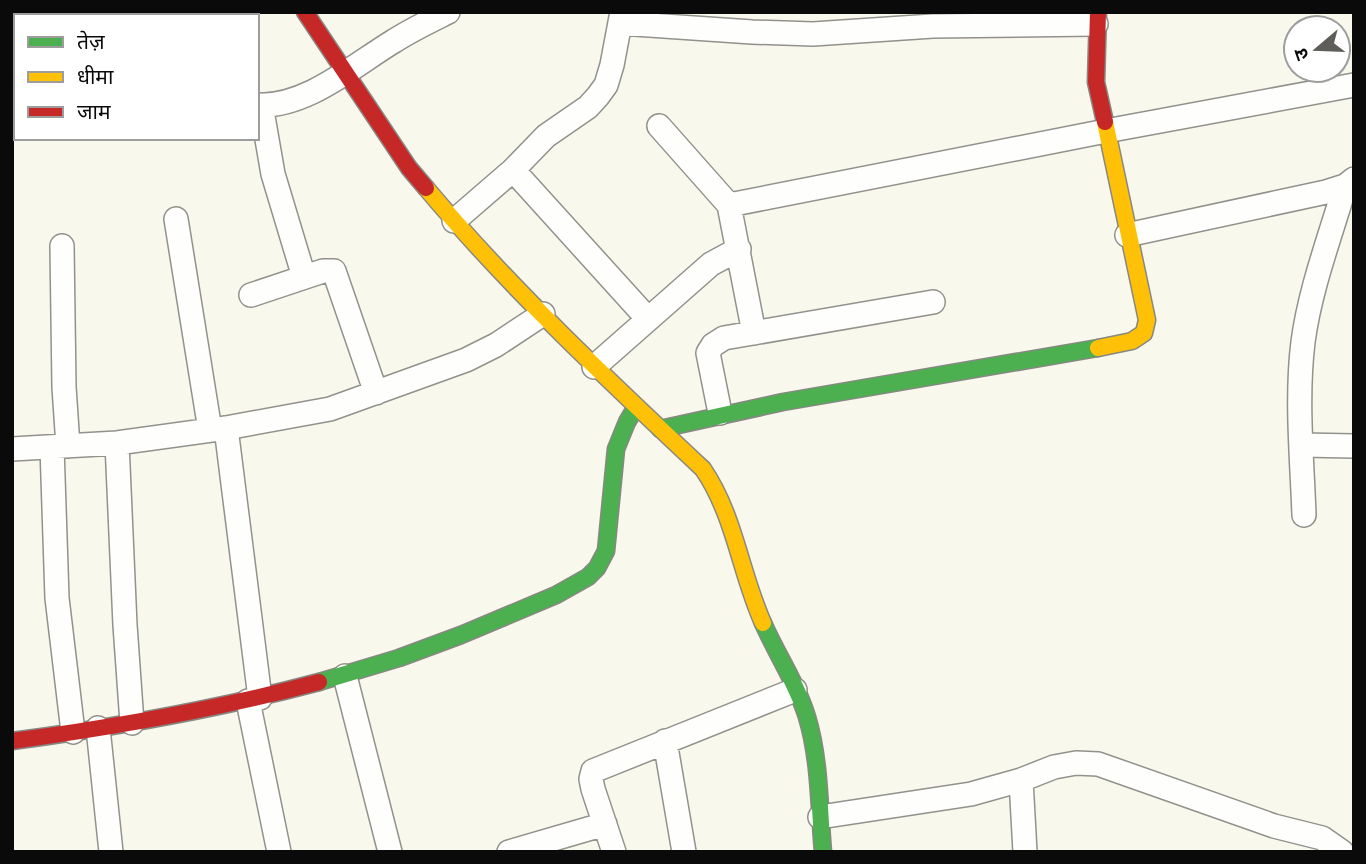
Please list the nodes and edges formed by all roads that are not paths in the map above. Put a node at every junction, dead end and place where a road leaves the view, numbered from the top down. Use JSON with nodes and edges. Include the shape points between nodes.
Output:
{"nodes":[{"id":1,"x":304,"y":12,"type":"edge"},
{"id":2,"x":448,"y":12,"type":"edge"},
{"id":3,"x":621,"y":18,"type":"edge"},
{"id":4,"x":1047,"y":18,"type":"edge"},
{"id":5,"x":1097,"y":18,"type":"edge"},
{"id":6,"x":688,"y":20,"type":"edge"},
{"id":7,"x":752,"y":22,"type":"edge"},
{"id":8,"x":344,"y":72,"type":"junction"},
{"id":9,"x":1354,"y":85,"type":"edge"},
{"id":10,"x":259,"y":105,"type":"edge"},
{"id":11,"x":659,"y":126,"type":"dead end"},
{"id":12,"x":1106,"y":131,"type":"junction"},
{"id":13,"x":513,"y":170,"type":"junction"},
{"id":14,"x":1350,"y":183,"type":"edge"},
{"id":15,"x":729,"y":205,"type":"junction"},
{"id":16,"x":176,"y":219,"type":"dead end"},
{"id":17,"x":454,"y":221,"type":"junction"},
{"id":18,"x":1127,"y":235,"type":"junction"},
{"id":19,"x":62,"y":246,"type":"dead end"},
{"id":20,"x":739,"y":249,"type":"junction"},
{"id":21,"x":304,"y":277,"type":"junction"},
{"id":22,"x":251,"y":295,"type":"dead end"},
{"id":23,"x":933,"y":302,"type":"dead end"},
{"id":24,"x":543,"y":314,"type":"junction"},
{"id":25,"x":648,"y":319,"type":"junction"},
{"id":26,"x":754,"y":333,"type":"junction"},
{"id":27,"x":594,"y":367,"type":"junction"},
{"id":28,"x":376,"y":393,"type":"junction"},
{"id":29,"x":636,"y":407,"type":"junction"},
{"id":30,"x":720,"y":413,"type":"junction"},
{"id":31,"x":218,"y":429,"type":"junction"},
{"id":32,"x":660,"y":429,"type":"junction"},
{"id":33,"x":117,"y":443,"type":"junction"},
{"id":34,"x":1302,"y":445,"type":"junction"},
{"id":35,"x":60,"y":446,"type":"junction"},
{"id":36,"x":1354,"y":446,"type":"edge"},
{"id":37,"x":12,"y":449,"type":"edge"},
{"id":38,"x":1304,"y":515,"type":"dead end"},
{"id":39,"x":345,"y":676,"type":"junction"},
{"id":40,"x":795,"y":690,"type":"junction"},
{"id":41,"x":254,"y":699,"type":"junction"},
{"id":42,"x":132,"y":723,"type":"junction"},
{"id":43,"x":98,"y":728,"type":"junction"},
{"id":44,"x":73,"y":732,"type":"junction"},
{"id":45,"x":12,"y":741,"type":"edge"},
{"id":46,"x":665,"y":741,"type":"junction"},
{"id":47,"x":1021,"y":780,"type":"junction"},
{"id":48,"x":820,"y":817,"type":"junction"},
{"id":49,"x":605,"y":824,"type":"junction"},
{"id":50,"x":111,"y":852,"type":"edge"},
{"id":51,"x":279,"y":852,"type":"edge"},
{"id":52,"x":390,"y":852,"type":"edge"},
{"id":53,"x":509,"y":852,"type":"edge"},
{"id":54,"x":614,"y":852,"type":"edge"},
{"id":55,"x":684,"y":852,"type":"edge"},
{"id":56,"x":823,"y":852,"type":"edge"},
{"id":57,"x":1025,"y":852,"type":"edge"},
{"id":58,"x":1342,"y":852,"type":"edge"}],
"edges":[{"from":1,"to":8,"type":"street"},
{"from":2,"to":8,"type":"street"},
{"from":3,"to":6,"type":"street"},
{"from":3,"to":13,"type":"street","via":[[606,85],[588,107],[546,136]]},
{"from":4,"to":5,"type":"street"},
{"from":4,"to":7,"type":"street","via":[[813,34]]},
{"from":5,"to":12,"type":"street","via":[[1096,82]]},
{"from":6,"to":7,"type":"street"},
{"from":8,"to":10,"type":"street","via":[[302,98]]},
{"from":8,"to":17,"type":"street","via":[[409,167]]},
{"from":9,"to":12,"type":"street"},
{"from":10,"to":21,"type":"street","via":[[273,174]]},
{"from":11,"to":15,"type":"street"},
{"from":12,"to":15,"type":"street"},
{"from":12,"to":18,"type":"street"},
{"from":13,"to":17,"type":"street"},
{"from":13,"to":25,"type":"street"},
{"from":14,"to":18,"type":"street"},
{"from":14,"to":34,"type":"street","via":[[1314,290],[1303,341]]},
{"from":15,"to":20,"type":"street"},
{"from":16,"to":31,"type":"street"},
{"from":17,"to":24,"type":"street"},
{"from":18,"to":30,"type":"street","via":[[1147,320],[1144,333],[1132,341]]},
{"from":19,"to":35,"type":"street"},
{"from":20,"to":25,"type":"street","via":[[711,264]]},
{"from":20,"to":26,"type":"street"},
{"from":21,"to":22,"type":"street"},
{"from":21,"to":28,"type":"street","via":[[329,270],[338,276]]},
{"from":23,"to":26,"type":"street"},
{"from":24,"to":27,"type":"street"},
{"from":24,"to":28,"type":"street","via":[[466,360]]},
{"from":25,"to":27,"type":"street"},
{"from":26,"to":30,"type":"street","via":[[724,338],[708,353]]},
{"from":27,"to":29,"type":"street"},
{"from":28,"to":31,"type":"street","via":[[330,409]]},
{"from":29,"to":32,"type":"street"},
{"from":29,"to":39,"type":"street","via":[[624,424],[613,459],[603,559],[589,576],[480,628]]},
{"from":30,"to":32,"type":"street"},
{"from":31,"to":33,"type":"street"},
{"from":31,"to":41,"type":"street"},
{"from":32,"to":40,"type":"street","via":[[718,488],[759,615]]},
{"from":33,"to":35,"type":"street"},
{"from":33,"to":42,"type":"street"},
{"from":34,"to":36,"type":"street"},
{"from":34,"to":38,"type":"street"},
{"from":35,"to":37,"type":"street"},
{"from":35,"to":44,"type":"street","via":[[57,598]]},
{"from":39,"to":41,"type":"street"},
{"from":39,"to":52,"type":"street"},
{"from":40,"to":46,"type":"street"},
{"from":40,"to":48,"type":"street","via":[[811,738]]},
{"from":41,"to":42,"type":"street"},
{"from":41,"to":51,"type":"street"},
{"from":42,"to":43,"type":"street"},
{"from":43,"to":44,"type":"street"},
{"from":43,"to":50,"type":"street"},
{"from":44,"to":45,"type":"street"},
{"from":46,"to":49,"type":"street","via":[[593,771],[591,779]]},
{"from":46,"to":55,"type":"street"},
{"from":47,"to":48,"type":"street","via":[[971,794]]},
{"from":47,"to":57,"type":"street"},
{"from":47,"to":58,"type":"street","via":[[1054,767],[1098,764],[1274,826],[1322,838]]},
{"from":48,"to":56,"type":"street"},
{"from":49,"to":53,"type":"street"},
{"from":49,"to":54,"type":"street"}]}
